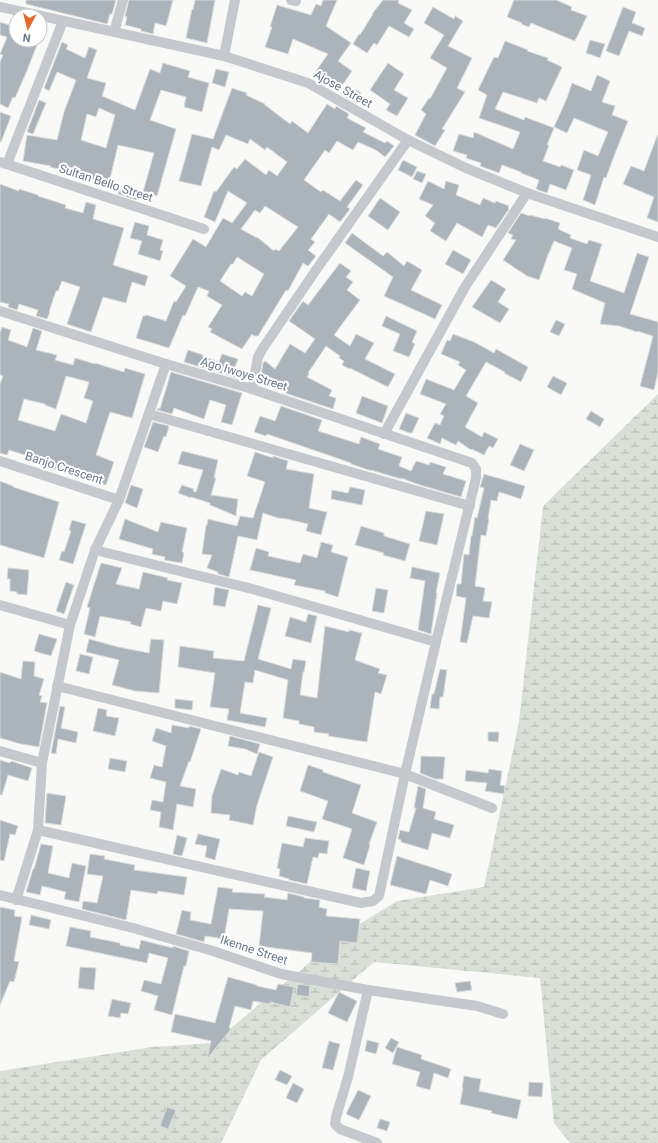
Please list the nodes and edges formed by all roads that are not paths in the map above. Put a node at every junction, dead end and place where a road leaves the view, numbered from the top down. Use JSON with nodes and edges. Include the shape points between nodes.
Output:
{"nodes":[{"id":1,"x":123,"y":0,"type":"edge"},
{"id":2,"x":235,"y":0,"type":"edge"},
{"id":3,"x":0,"y":7,"type":"edge"},
{"id":4,"x":62,"y":20,"type":"junction"},
{"id":5,"x":114,"y":32,"type":"junction"},
{"id":6,"x":224,"y":56,"type":"junction"},
{"id":7,"x":408,"y":140,"type":"junction"},
{"id":8,"x":4,"y":163,"type":"edge"},
{"id":9,"x":527,"y":193,"type":"junction"},
{"id":10,"x":204,"y":229,"type":"dead end"},
{"id":11,"x":658,"y":237,"type":"edge"},
{"id":12,"x":0,"y":311,"type":"edge"},
{"id":13,"x":166,"y":364,"type":"junction"},
{"id":14,"x":252,"y":389,"type":"junction"},
{"id":15,"x":149,"y":414,"type":"junction"},
{"id":16,"x":384,"y":434,"type":"junction"},
{"id":17,"x":0,"y":461,"type":"edge"},
{"id":18,"x":119,"y":500,"type":"junction"},
{"id":19,"x":470,"y":506,"type":"junction"},
{"id":20,"x":96,"y":550,"type":"junction"},
{"id":21,"x":0,"y":605,"type":"edge"},
{"id":22,"x":70,"y":625,"type":"junction"},
{"id":23,"x":436,"y":642,"type":"junction"},
{"id":24,"x":57,"y":686,"type":"junction"},
{"id":25,"x":0,"y":751,"type":"edge"},
{"id":26,"x":42,"y":762,"type":"junction"},
{"id":27,"x":405,"y":774,"type":"junction"},
{"id":28,"x":492,"y":808,"type":"dead end"},
{"id":29,"x":38,"y":830,"type":"junction"},
{"id":30,"x":0,"y":896,"type":"edge"},
{"id":31,"x":16,"y":900,"type":"junction"},
{"id":32,"x":368,"y":990,"type":"junction"},
{"id":33,"x":503,"y":1014,"type":"dead end"},
{"id":34,"x":378,"y":1143,"type":"edge"}],
"edges":[{"from":1,"to":5,"type":"street"},
{"from":2,"to":6,"type":"street"},
{"from":3,"to":4,"type":"street","name":"Ajose Street"},
{"from":4,"to":5,"type":"street","name":"Ajose Street"},
{"from":4,"to":8,"type":"street"},
{"from":5,"to":6,"type":"street","name":"Ajose Street"},
{"from":6,"to":7,"type":"street","name":"Ajose Street","via":[[308,83]]},
{"from":7,"to":9,"type":"street","name":"Ajose Street"},
{"from":7,"to":14,"type":"street","via":[[263,348],[258,356]]},
{"from":8,"to":10,"type":"street","name":"Sultan Bello Street"},
{"from":9,"to":11,"type":"street","name":"Ajose Street"},
{"from":9,"to":16,"type":"street","via":[[465,288]]},
{"from":12,"to":13,"type":"street","name":"Ago Iwoye Street"},
{"from":13,"to":14,"type":"street","name":"Ago Iwoye Street"},
{"from":13,"to":15,"type":"street"},
{"from":14,"to":16,"type":"street","name":"Ago Iwoye Street"},
{"from":15,"to":18,"type":"street"},
{"from":15,"to":19,"type":"street"},
{"from":16,"to":19,"type":"street","name":"Ago Iwoye Street","via":[[472,463],[476,469],[476,478]]},
{"from":17,"to":18,"type":"street","name":"Banjo Crescent"},
{"from":18,"to":20,"type":"street"},
{"from":19,"to":23,"type":"street"},
{"from":20,"to":22,"type":"street"},
{"from":20,"to":23,"type":"street","via":[[256,590]]},
{"from":21,"to":22,"type":"street"},
{"from":22,"to":24,"type":"street"},
{"from":23,"to":27,"type":"street"},
{"from":24,"to":26,"type":"street"},
{"from":24,"to":27,"type":"street"},
{"from":25,"to":26,"type":"street"},
{"from":26,"to":29,"type":"street"},
{"from":27,"to":28,"type":"street"},
{"from":27,"to":29,"type":"street","via":[[379,896],[373,901],[361,903]]},
{"from":29,"to":31,"type":"street"},
{"from":30,"to":31,"type":"street","name":"Ikenne Street"},
{"from":31,"to":32,"type":"street","name":"Ikenne Street","via":[[133,928],[214,951],[281,974]]},
{"from":32,"to":33,"type":"street","name":"Ikenne Street","via":[[477,1006]]},
{"from":32,"to":34,"type":"street","via":[[335,1124],[340,1129]]}]}
